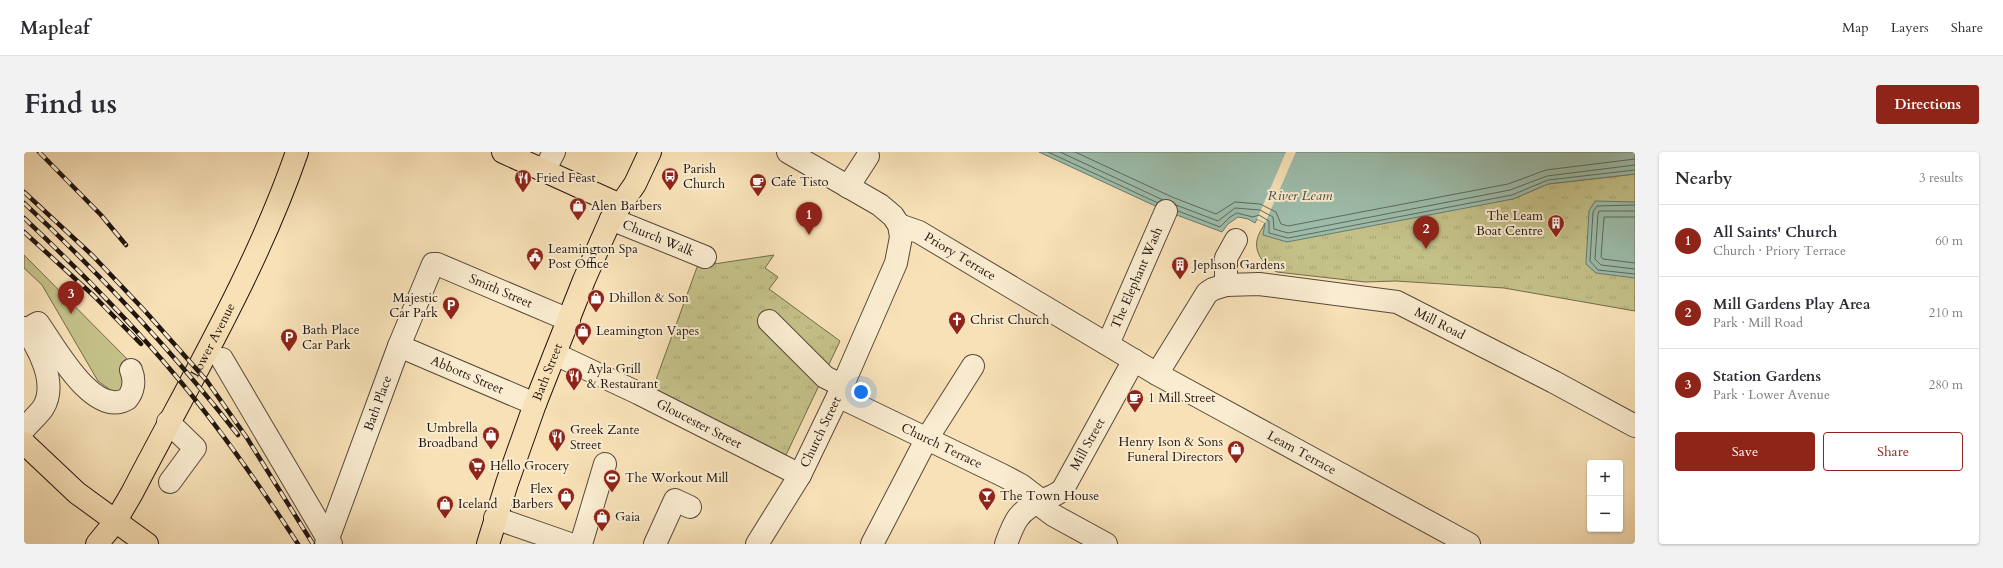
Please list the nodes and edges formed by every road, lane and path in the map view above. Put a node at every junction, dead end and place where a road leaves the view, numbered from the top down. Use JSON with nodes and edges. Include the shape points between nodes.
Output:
{"nodes":[{"id":1,"x":297,"y":152,"type":"edge"},
{"id":2,"x":503,"y":152,"type":"edge"},
{"id":3,"x":554,"y":152,"type":"edge"},
{"id":4,"x":650,"y":152,"type":"edge"},
{"id":5,"x":666,"y":152,"type":"edge"},
{"id":6,"x":788,"y":152,"type":"edge"},
{"id":7,"x":868,"y":156,"type":"dead end"},
{"id":8,"x":544,"y":171,"type":"junction"},
{"id":9,"x":635,"y":184,"type":"junction"},
{"id":10,"x":848,"y":187,"type":"junction"},
{"id":11,"x":1166,"y":211,"type":"dead end"},
{"id":12,"x":615,"y":212,"type":"junction"},
{"id":13,"x":899,"y":225,"type":"junction"},
{"id":14,"x":1236,"y":240,"type":"dead end"},
{"id":15,"x":705,"y":257,"type":"dead end"},
{"id":16,"x":432,"y":264,"type":"joint"},
{"id":17,"x":1226,"y":285,"type":"junction"},
{"id":18,"x":569,"y":320,"type":"junction"},
{"id":19,"x":769,"y":321,"type":"dead end"},
{"id":20,"x":29,"y":327,"type":"edge"},
{"id":21,"x":1108,"y":344,"type":"junction"},
{"id":22,"x":399,"y":346,"type":"junction"},
{"id":23,"x":555,"y":354,"type":"junction"},
{"id":24,"x":222,"y":359,"type":"dead end"},
{"id":25,"x":1134,"y":360,"type":"junction"},
{"id":26,"x":973,"y":366,"type":"dead end"},
{"id":27,"x":131,"y":370,"type":"dead end"},
{"id":28,"x":1157,"y":374,"type":"junction"},
{"id":29,"x":840,"y":391,"type":"junction"},
{"id":30,"x":535,"y":404,"type":"junction"},
{"id":31,"x":168,"y":422,"type":"junction"},
{"id":32,"x":1635,"y":426,"type":"edge"},
{"id":33,"x":24,"y":428,"type":"edge"},
{"id":34,"x":926,"y":440,"type":"junction"},
{"id":35,"x":24,"y":443,"type":"edge"},
{"id":36,"x":605,"y":464,"type":"dead end"},
{"id":37,"x":800,"y":475,"type":"junction"},
{"id":38,"x":170,"y":482,"type":"dead end"},
{"id":39,"x":1034,"y":505,"type":"junction"},
{"id":40,"x":690,"y":507,"type":"dead end"},
{"id":41,"x":495,"y":518,"type":"junction"},
{"id":42,"x":115,"y":522,"type":"junction"},
{"id":43,"x":328,"y":542,"type":"edge"},
{"id":44,"x":97,"y":544,"type":"edge"},
{"id":45,"x":147,"y":544,"type":"edge"},
{"id":46,"x":488,"y":544,"type":"edge"},
{"id":47,"x":570,"y":544,"type":"edge"},
{"id":48,"x":581,"y":544,"type":"edge"},
{"id":49,"x":655,"y":544,"type":"edge"},
{"id":50,"x":757,"y":544,"type":"edge"},
{"id":51,"x":872,"y":544,"type":"edge"},
{"id":52,"x":1006,"y":544,"type":"edge"},
{"id":53,"x":1106,"y":544,"type":"edge"},
{"id":54,"x":1469,"y":544,"type":"edge"}],
"edges":[{"from":1,"to":31,"type":"main road","name":"Lower Avenue","via":[[264,237]]},
{"from":2,"to":8,"type":"main road"},
{"from":3,"to":8,"type":"street"},
{"from":4,"to":9,"type":"main road"},
{"from":5,"to":9,"type":"main road","via":[[649,173]]},
{"from":6,"to":10,"type":"street"},
{"from":7,"to":10,"type":"street"},
{"from":8,"to":12,"type":"main road"},
{"from":9,"to":12,"type":"main road","name":"Bath Street"},
{"from":10,"to":13,"type":"street","via":[[880,205],[894,216]]},
{"from":11,"to":21,"type":"street","name":"The Elephant Wash"},
{"from":12,"to":15,"type":"street","name":"Church Walk","via":[[654,236]]},
{"from":12,"to":18,"type":"main road","name":"Bath Street"},
{"from":13,"to":21,"type":"street","name":"Priory Terrace","via":[[919,232]]},
{"from":13,"to":29,"type":"street","name":"Church Street","via":[[902,237],[896,262]]},
{"from":14,"to":17,"type":"street","via":[[1226,258]]},
{"from":16,"to":18,"type":"street","name":"Smith Street","via":[[468,276]]},
{"from":16,"to":22,"type":"street","name":"Bath Place"},
{"from":17,"to":28,"type":"street","name":"Mill Road","via":[[1207,293]]},
{"from":17,"to":32,"type":"street","name":"Mill Road","via":[[1275,285],[1398,302]]},
{"from":18,"to":23,"type":"main road","name":"Bath Street"},
{"from":19,"to":29,"type":"street","name":"Church Terrace"},
{"from":20,"to":27,"type":"street","via":[[38,323],[72,372],[102,400],[115,403],[127,399],[133,383]]},
{"from":20,"to":33,"type":"street","via":[[45,368],[48,391],[43,408]]},
{"from":21,"to":25,"type":"street","name":"Priory Terrace"},
{"from":22,"to":30,"type":"street","name":"Abbotts Street"},
{"from":22,"to":43,"type":"street","name":"Bath Place"},
{"from":23,"to":30,"type":"main road","name":"Bath Street"},
{"from":23,"to":37,"type":"street","name":"Gloucester Street"},
{"from":24,"to":43,"type":"street"},
{"from":25,"to":28,"type":"street","name":"Leam Terrace"},
{"from":25,"to":39,"type":"street","name":"Mill Street","via":[[1063,489]]},
{"from":26,"to":34,"type":"street"},
{"from":28,"to":54,"type":"street","name":"Leam Terrace"},
{"from":29,"to":34,"type":"street","name":"Church Terrace"},
{"from":29,"to":37,"type":"street","name":"Church Street"},
{"from":30,"to":41,"type":"main road","name":"Bath Street"},
{"from":31,"to":38,"type":"street","via":[[194,448]]},
{"from":31,"to":42,"type":"main road","name":"Lower Avenue"},
{"from":34,"to":39,"type":"street","name":"Church Terrace","via":[[1021,485]]},
{"from":34,"to":51,"type":"street"},
{"from":35,"to":42,"type":"main road","via":[[77,493]]},
{"from":36,"to":48,"type":"street"},
{"from":37,"to":50,"type":"street","name":"Church Street"},
{"from":39,"to":52,"type":"street","via":[[1016,519]]},
{"from":39,"to":53,"type":"street","name":"Church Terrace"},
{"from":40,"to":49,"type":"street","via":[[675,500]]},
{"from":41,"to":46,"type":"main road","name":"Bath Street"},
{"from":41,"to":47,"type":"street"},
{"from":42,"to":44,"type":"main road","name":"Lower Avenue"},
{"from":42,"to":45,"type":"main road"}]}
